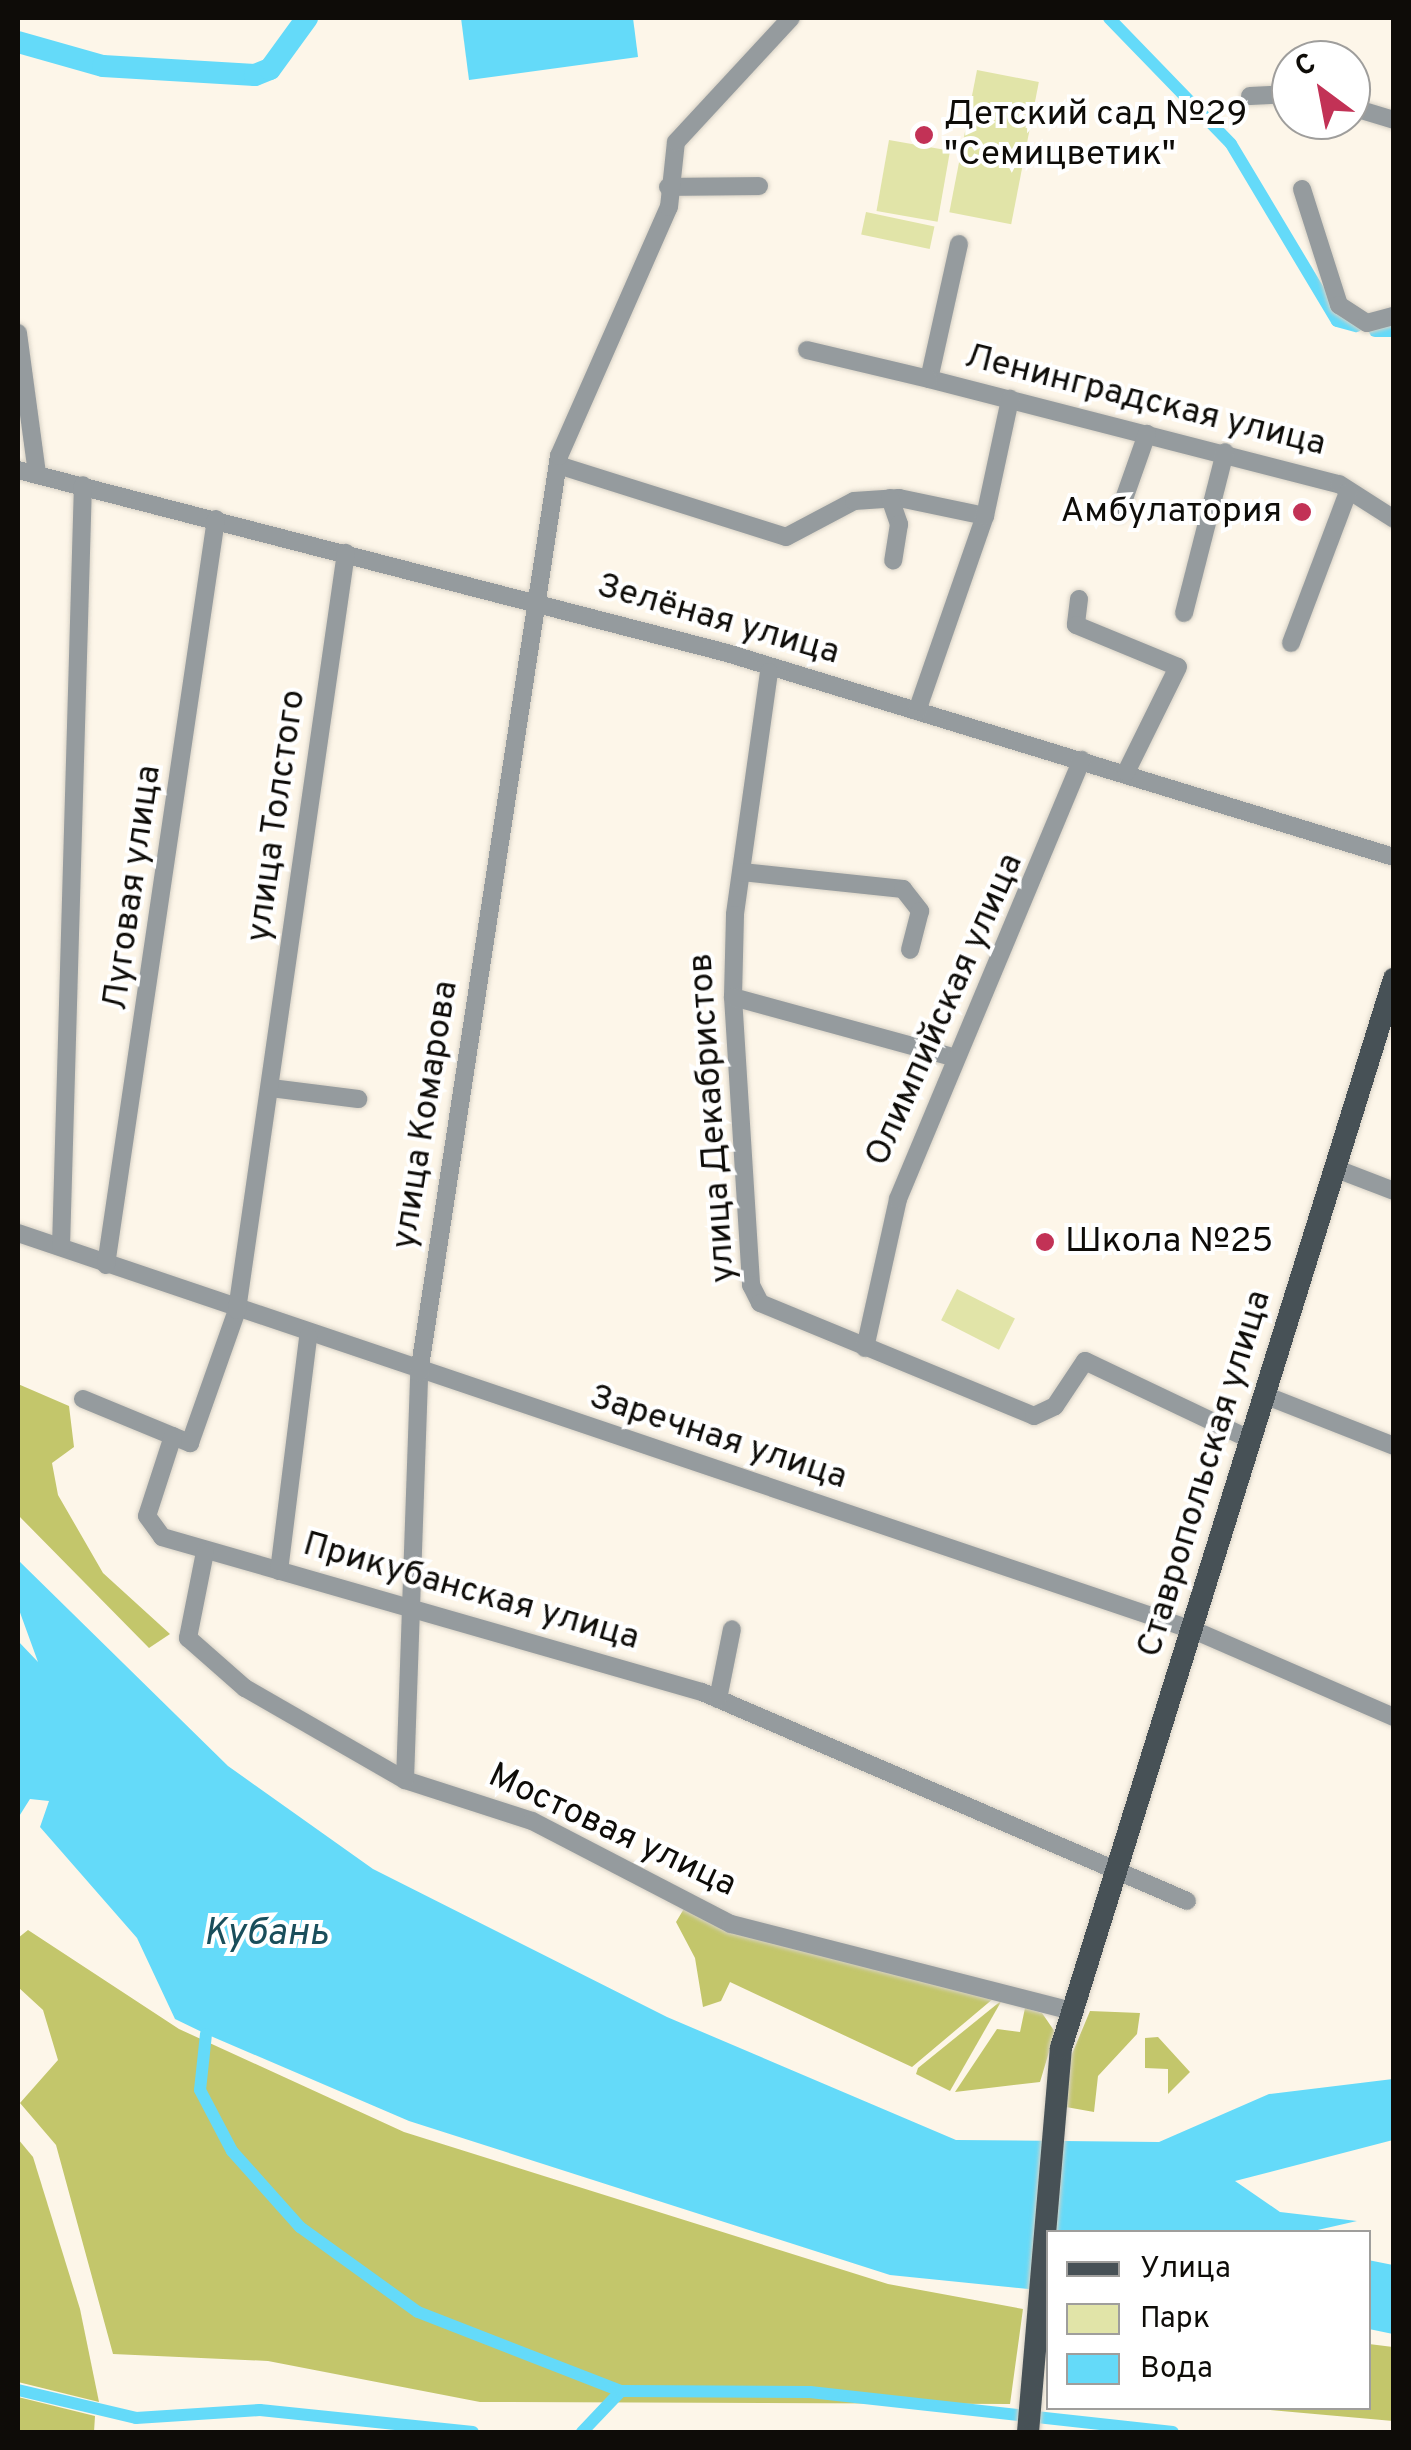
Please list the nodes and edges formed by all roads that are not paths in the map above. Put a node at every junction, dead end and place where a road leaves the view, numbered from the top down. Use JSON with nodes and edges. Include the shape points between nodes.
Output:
{"nodes":[{"id":1,"x":791,"y":18,"type":"edge"},
{"id":2,"x":1271,"y":95,"type":"edge"},
{"id":3,"x":1250,"y":96,"type":"dead end"},
{"id":4,"x":759,"y":186,"type":"dead end"},
{"id":5,"x":668,"y":187,"type":"junction"},
{"id":6,"x":1302,"y":189,"type":"dead end"},
{"id":7,"x":959,"y":244,"type":"dead end"},
{"id":8,"x":1394,"y":316,"type":"edge"},
{"id":9,"x":18,"y":333,"type":"edge"},
{"id":10,"x":807,"y":350,"type":"dead end"},
{"id":11,"x":929,"y":379,"type":"junction"},
{"id":12,"x":1010,"y":398,"type":"junction"},
{"id":13,"x":1147,"y":434,"type":"junction"},
{"id":14,"x":1226,"y":452,"type":"junction"},
{"id":15,"x":558,"y":465,"type":"junction"},
{"id":16,"x":18,"y":470,"type":"edge"},
{"id":17,"x":37,"y":473,"type":"junction"},
{"id":18,"x":82,"y":485,"type":"junction"},
{"id":19,"x":1348,"y":492,"type":"junction"},
{"id":20,"x":890,"y":498,"type":"junction"},
{"id":21,"x":1119,"y":513,"type":"dead end"},
{"id":22,"x":985,"y":516,"type":"junction"},
{"id":23,"x":216,"y":518,"type":"junction"},
{"id":24,"x":1394,"y":519,"type":"edge"},
{"id":25,"x":346,"y":553,"type":"junction"},
{"id":26,"x":892,"y":562,"type":"dead end"},
{"id":27,"x":1079,"y":599,"type":"dead end"},
{"id":28,"x":537,"y":603,"type":"junction"},
{"id":29,"x":1184,"y":613,"type":"dead end"},
{"id":30,"x":1290,"y":643,"type":"dead end"},
{"id":31,"x":769,"y":672,"type":"junction"},
{"id":32,"x":918,"y":711,"type":"junction"},
{"id":33,"x":1082,"y":760,"type":"junction"},
{"id":34,"x":1126,"y":772,"type":"junction"},
{"id":35,"x":1394,"y":857,"type":"edge"},
{"id":36,"x":742,"y":872,"type":"junction"},
{"id":37,"x":910,"y":950,"type":"dead end"},
{"id":38,"x":1394,"y":979,"type":"edge"},
{"id":39,"x":734,"y":997,"type":"junction"},
{"id":40,"x":953,"y":1056,"type":"junction"},
{"id":41,"x":271,"y":1088,"type":"junction"},
{"id":42,"x":358,"y":1099,"type":"dead end"},
{"id":43,"x":1334,"y":1168,"type":"junction"},
{"id":44,"x":1394,"y":1190,"type":"edge"},
{"id":45,"x":18,"y":1233,"type":"edge"},
{"id":46,"x":61,"y":1247,"type":"junction"},
{"id":47,"x":106,"y":1266,"type":"junction"},
{"id":48,"x":237,"y":1310,"type":"junction"},
{"id":49,"x":308,"y":1337,"type":"junction"},
{"id":50,"x":864,"y":1348,"type":"junction"},
{"id":51,"x":419,"y":1372,"type":"junction"},
{"id":52,"x":1264,"y":1395,"type":"junction"},
{"id":53,"x":83,"y":1399,"type":"dead end"},
{"id":54,"x":174,"y":1436,"type":"junction"},
{"id":55,"x":1250,"y":1439,"type":"junction"},
{"id":56,"x":1394,"y":1446,"type":"edge"},
{"id":57,"x":205,"y":1552,"type":"junction"},
{"id":58,"x":279,"y":1571,"type":"junction"},
{"id":59,"x":408,"y":1607,"type":"junction"},
{"id":60,"x":732,"y":1629,"type":"dead end"},
{"id":61,"x":1196,"y":1630,"type":"junction"},
{"id":62,"x":718,"y":1699,"type":"junction"},
{"id":63,"x":1394,"y":1718,"type":"edge"},
{"id":64,"x":405,"y":1780,"type":"junction"},
{"id":65,"x":1118,"y":1874,"type":"junction"},
{"id":66,"x":1187,"y":1901,"type":"dead end"},
{"id":67,"x":1072,"y":2011,"type":"junction"},
{"id":68,"x":1028,"y":2432,"type":"edge"}],
"edges":[{"from":1,"to":5,"type":"street","name":"улица Комарова","via":[[676,142]]},
{"from":2,"to":3,"type":"street"},
{"from":4,"to":5,"type":"street"},
{"from":5,"to":15,"type":"street","name":"улица Комарова","via":[[669,207]]},
{"from":6,"to":8,"type":"street","via":[[1339,305],[1367,323]]},
{"from":7,"to":11,"type":"street","name":"Ленинградская улица"},
{"from":9,"to":17,"type":"street"},
{"from":10,"to":11,"type":"street","name":"Ленинградская улица"},
{"from":11,"to":12,"type":"street","name":"Ленинградская улица"},
{"from":12,"to":13,"type":"street","name":"Ленинградская улица"},
{"from":12,"to":22,"type":"street"},
{"from":13,"to":14,"type":"street","name":"Ленинградская улица"},
{"from":13,"to":21,"type":"street"},
{"from":14,"to":19,"type":"street","name":"Ленинградская улица"},
{"from":14,"to":29,"type":"street"},
{"from":15,"to":20,"type":"street","via":[[786,536],[835,506]]},
{"from":15,"to":28,"type":"street","name":"улица Комарова"},
{"from":16,"to":17,"type":"street","name":"Зелёная улица"},
{"from":17,"to":18,"type":"street","name":"Зелёная улица"},
{"from":18,"to":23,"type":"street","name":"Зелёная улица"},
{"from":18,"to":46,"type":"street"},
{"from":19,"to":24,"type":"street","name":"Ленинградская улица"},
{"from":19,"to":30,"type":"street"},
{"from":20,"to":22,"type":"street"},
{"from":20,"to":26,"type":"street","via":[[899,524]]},
{"from":22,"to":32,"type":"street"},
{"from":23,"to":25,"type":"street","name":"Зелёная улица"},
{"from":23,"to":47,"type":"street","name":"Луговая улица"},
{"from":25,"to":28,"type":"street","name":"Зелёная улица"},
{"from":25,"to":41,"type":"street","name":"улица Толстого"},
{"from":27,"to":34,"type":"street","via":[[1076,624],[1178,667]]},
{"from":28,"to":31,"type":"street","name":"Зелёная улица"},
{"from":28,"to":51,"type":"street","name":"улица Комарова"},
{"from":31,"to":32,"type":"street","name":"Зелёная улица"},
{"from":31,"to":36,"type":"street","name":"улица Декабристов"},
{"from":32,"to":33,"type":"street","name":"Зелёная улица"},
{"from":33,"to":34,"type":"street","name":"Зелёная улица"},
{"from":33,"to":40,"type":"street","name":"Олимпийская улица"},
{"from":34,"to":35,"type":"street","name":"Зелёная улица"},
{"from":36,"to":37,"type":"street","via":[[903,889],[920,911]]},
{"from":36,"to":39,"type":"street","name":"улица Декабристов"},
{"from":38,"to":43,"type":"main road","name":"Ставропольская улица"},
{"from":39,"to":40,"type":"street"},
{"from":39,"to":50,"type":"street","name":"улица Декабристов","via":[[751,1285],[774,1313]]},
{"from":40,"to":50,"type":"street","name":"Олимпийская улица","via":[[898,1198]]},
{"from":41,"to":42,"type":"street"},
{"from":41,"to":48,"type":"street","name":"улица Толстого"},
{"from":43,"to":44,"type":"street"},
{"from":43,"to":52,"type":"main road","name":"Ставропольская улица"},
{"from":45,"to":46,"type":"street","name":"Заречная улица"},
{"from":46,"to":47,"type":"street","name":"Заречная улица"},
{"from":47,"to":48,"type":"street","name":"Заречная улица"},
{"from":48,"to":49,"type":"street","name":"Заречная улица"},
{"from":48,"to":54,"type":"street","name":"улица Толстого","via":[[190,1443]]},
{"from":49,"to":51,"type":"street","name":"Заречная улица"},
{"from":49,"to":58,"type":"street"},
{"from":50,"to":55,"type":"street","name":"улица Декабристов","via":[[1034,1416],[1054,1406],[1084,1361]]},
{"from":51,"to":59,"type":"street","name":"улица Комарова"},
{"from":51,"to":61,"type":"street","name":"Заречная улица"},
{"from":52,"to":55,"type":"main road","name":"Ставропольская улица"},
{"from":52,"to":56,"type":"street"},
{"from":53,"to":54,"type":"street"},
{"from":54,"to":57,"type":"street","name":"Прикубанская улица","via":[[150,1529]]},
{"from":55,"to":61,"type":"main road","name":"Ставропольская улица"},
{"from":57,"to":58,"type":"street","name":"Прикубанская улица"},
{"from":57,"to":64,"type":"street","name":"Мостовая улица","via":[[188,1638],[245,1688]]},
{"from":58,"to":59,"type":"street","name":"Прикубанская улица"},
{"from":59,"to":62,"type":"street","name":"Прикубанская улица"},
{"from":59,"to":64,"type":"street","name":"улица Комарова"},
{"from":60,"to":62,"type":"street"},
{"from":61,"to":63,"type":"street","name":"Заречная улица"},
{"from":61,"to":65,"type":"main road","name":"Ставропольская улица"},
{"from":62,"to":65,"type":"street","name":"Прикубанская улица"},
{"from":64,"to":67,"type":"street","name":"Мостовая улица","via":[[532,1821],[731,1924]]},
{"from":65,"to":66,"type":"street"},
{"from":65,"to":67,"type":"main road","name":"Ставропольская улица"},
{"from":67,"to":68,"type":"main road","name":"Ставропольская улица","via":[[1055,2100]]}]}
